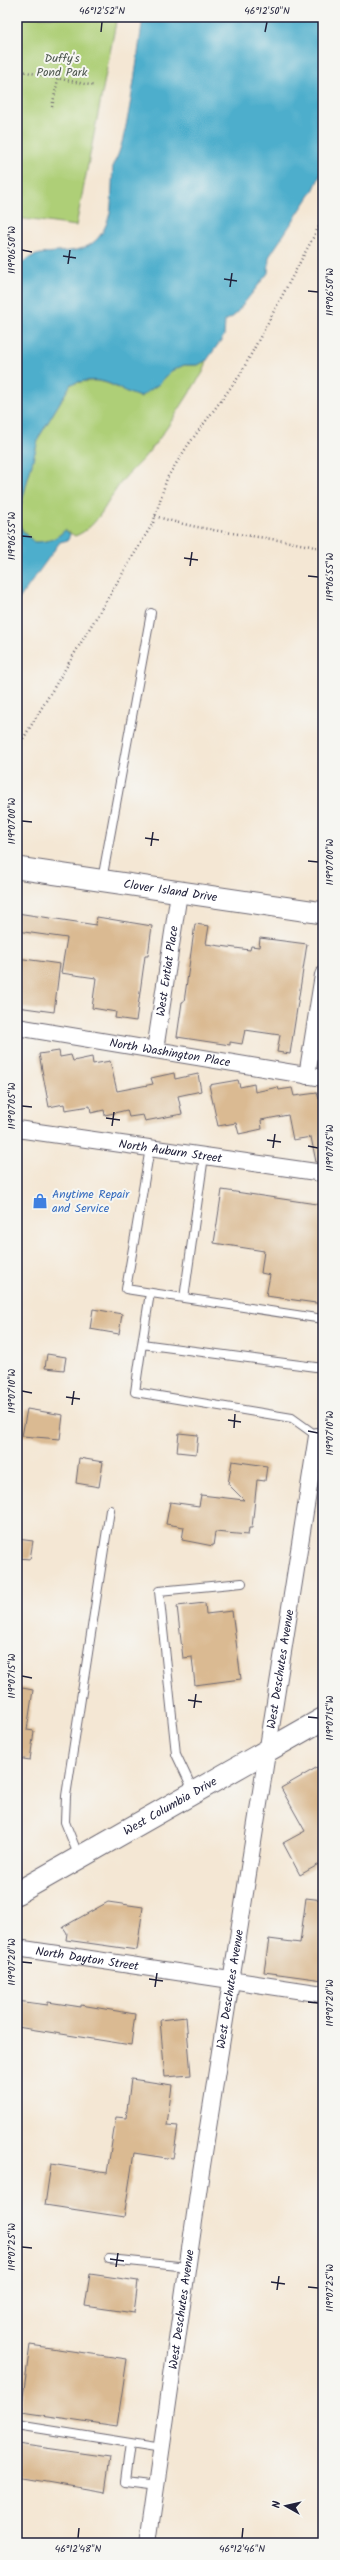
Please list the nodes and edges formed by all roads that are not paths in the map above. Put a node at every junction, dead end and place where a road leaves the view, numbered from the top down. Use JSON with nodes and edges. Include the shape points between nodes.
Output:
{"nodes":[{"id":1,"x":151,"y":613,"type":"dead end"},
{"id":2,"x":20,"y":860,"type":"edge"},
{"id":3,"x":102,"y":881,"type":"junction"},
{"id":4,"x":179,"y":893,"type":"junction"},
{"id":5,"x":323,"y":913,"type":"edge"},
{"id":6,"x":323,"y":975,"type":"edge"},
{"id":7,"x":17,"y":1027,"type":"edge"},
{"id":8,"x":155,"y":1050,"type":"junction"},
{"id":9,"x":307,"y":1076,"type":"junction"},
{"id":10,"x":323,"y":1078,"type":"edge"},
{"id":11,"x":17,"y":1129,"type":"edge"},
{"id":12,"x":150,"y":1148,"type":"junction"},
{"id":13,"x":204,"y":1156,"type":"junction"},
{"id":14,"x":323,"y":1173,"type":"edge"},
{"id":15,"x":150,"y":1293,"type":"junction"},
{"id":16,"x":184,"y":1298,"type":"junction"},
{"id":17,"x":323,"y":1319,"type":"edge"},
{"id":18,"x":142,"y":1344,"type":"junction"},
{"id":19,"x":323,"y":1368,"type":"edge"},
{"id":20,"x":320,"y":1436,"type":"edge"},
{"id":21,"x":110,"y":1510,"type":"dead end"},
{"id":22,"x":242,"y":1583,"type":"dead end"},
{"id":23,"x":323,"y":1719,"type":"edge"},
{"id":24,"x":268,"y":1751,"type":"junction"},
{"id":25,"x":194,"y":1792,"type":"junction"},
{"id":26,"x":80,"y":1857,"type":"junction"},
{"id":27,"x":17,"y":1893,"type":"edge"},
{"id":28,"x":17,"y":1948,"type":"edge"},
{"id":29,"x":231,"y":1982,"type":"junction"},
{"id":30,"x":323,"y":1994,"type":"edge"},
{"id":31,"x":110,"y":2259,"type":"dead end"},
{"id":32,"x":188,"y":2266,"type":"junction"},
{"id":33,"x":17,"y":2425,"type":"edge"},
{"id":34,"x":130,"y":2443,"type":"junction"},
{"id":35,"x":162,"y":2448,"type":"junction"},
{"id":36,"x":157,"y":2486,"type":"junction"},
{"id":37,"x":148,"y":2543,"type":"edge"}],
"edges":[{"from":1,"to":3,"type":"lane"},
{"from":2,"to":3,"type":"street","name":"Clover Island Drive"},
{"from":3,"to":4,"type":"street","name":"Clover Island Drive"},
{"from":4,"to":5,"type":"street","name":"Clover Island Drive"},
{"from":4,"to":8,"type":"street","name":"West Entiat Place"},
{"from":6,"to":9,"type":"street"},
{"from":7,"to":8,"type":"street","name":"North Washington Place"},
{"from":8,"to":9,"type":"street","name":"North Washington Place"},
{"from":9,"to":10,"type":"street","name":"North Washington Place"},
{"from":11,"to":12,"type":"street","name":"North Auburn Street"},
{"from":12,"to":13,"type":"street","name":"North Auburn Street"},
{"from":12,"to":15,"type":"lane","via":[[126,1289]]},
{"from":13,"to":14,"type":"street","name":"North Auburn Street"},
{"from":13,"to":16,"type":"lane"},
{"from":15,"to":16,"type":"lane"},
{"from":15,"to":18,"type":"lane"},
{"from":16,"to":17,"type":"lane"},
{"from":18,"to":19,"type":"lane"},
{"from":18,"to":20,"type":"lane","via":[[136,1392],[292,1418]]},
{"from":20,"to":24,"type":"street","name":"West Deschutes Avenue"},
{"from":21,"to":26,"type":"lane","via":[[66,1796],[65,1822]]},
{"from":22,"to":25,"type":"lane","via":[[160,1591],[176,1754]]},
{"from":23,"to":24,"type":"main road","name":"West Columbia Drive"},
{"from":24,"to":25,"type":"main road","name":"West Columbia Drive"},
{"from":24,"to":29,"type":"street","name":"West Deschutes Avenue"},
{"from":25,"to":26,"type":"main road","name":"West Columbia Drive"},
{"from":26,"to":27,"type":"main road","name":"West Columbia Drive"},
{"from":28,"to":29,"type":"street","name":"North Dayton Street"},
{"from":29,"to":30,"type":"street","name":"North Dayton Street"},
{"from":29,"to":32,"type":"street","name":"West Deschutes Avenue"},
{"from":31,"to":32,"type":"lane"},
{"from":32,"to":35,"type":"street","name":"West Deschutes Avenue"},
{"from":33,"to":34,"type":"lane"},
{"from":34,"to":35,"type":"lane"},
{"from":34,"to":36,"type":"lane","via":[[125,2482]]},
{"from":35,"to":36,"type":"street","name":"West Deschutes Avenue"},
{"from":36,"to":37,"type":"street","name":"West Deschutes Avenue"}]}
